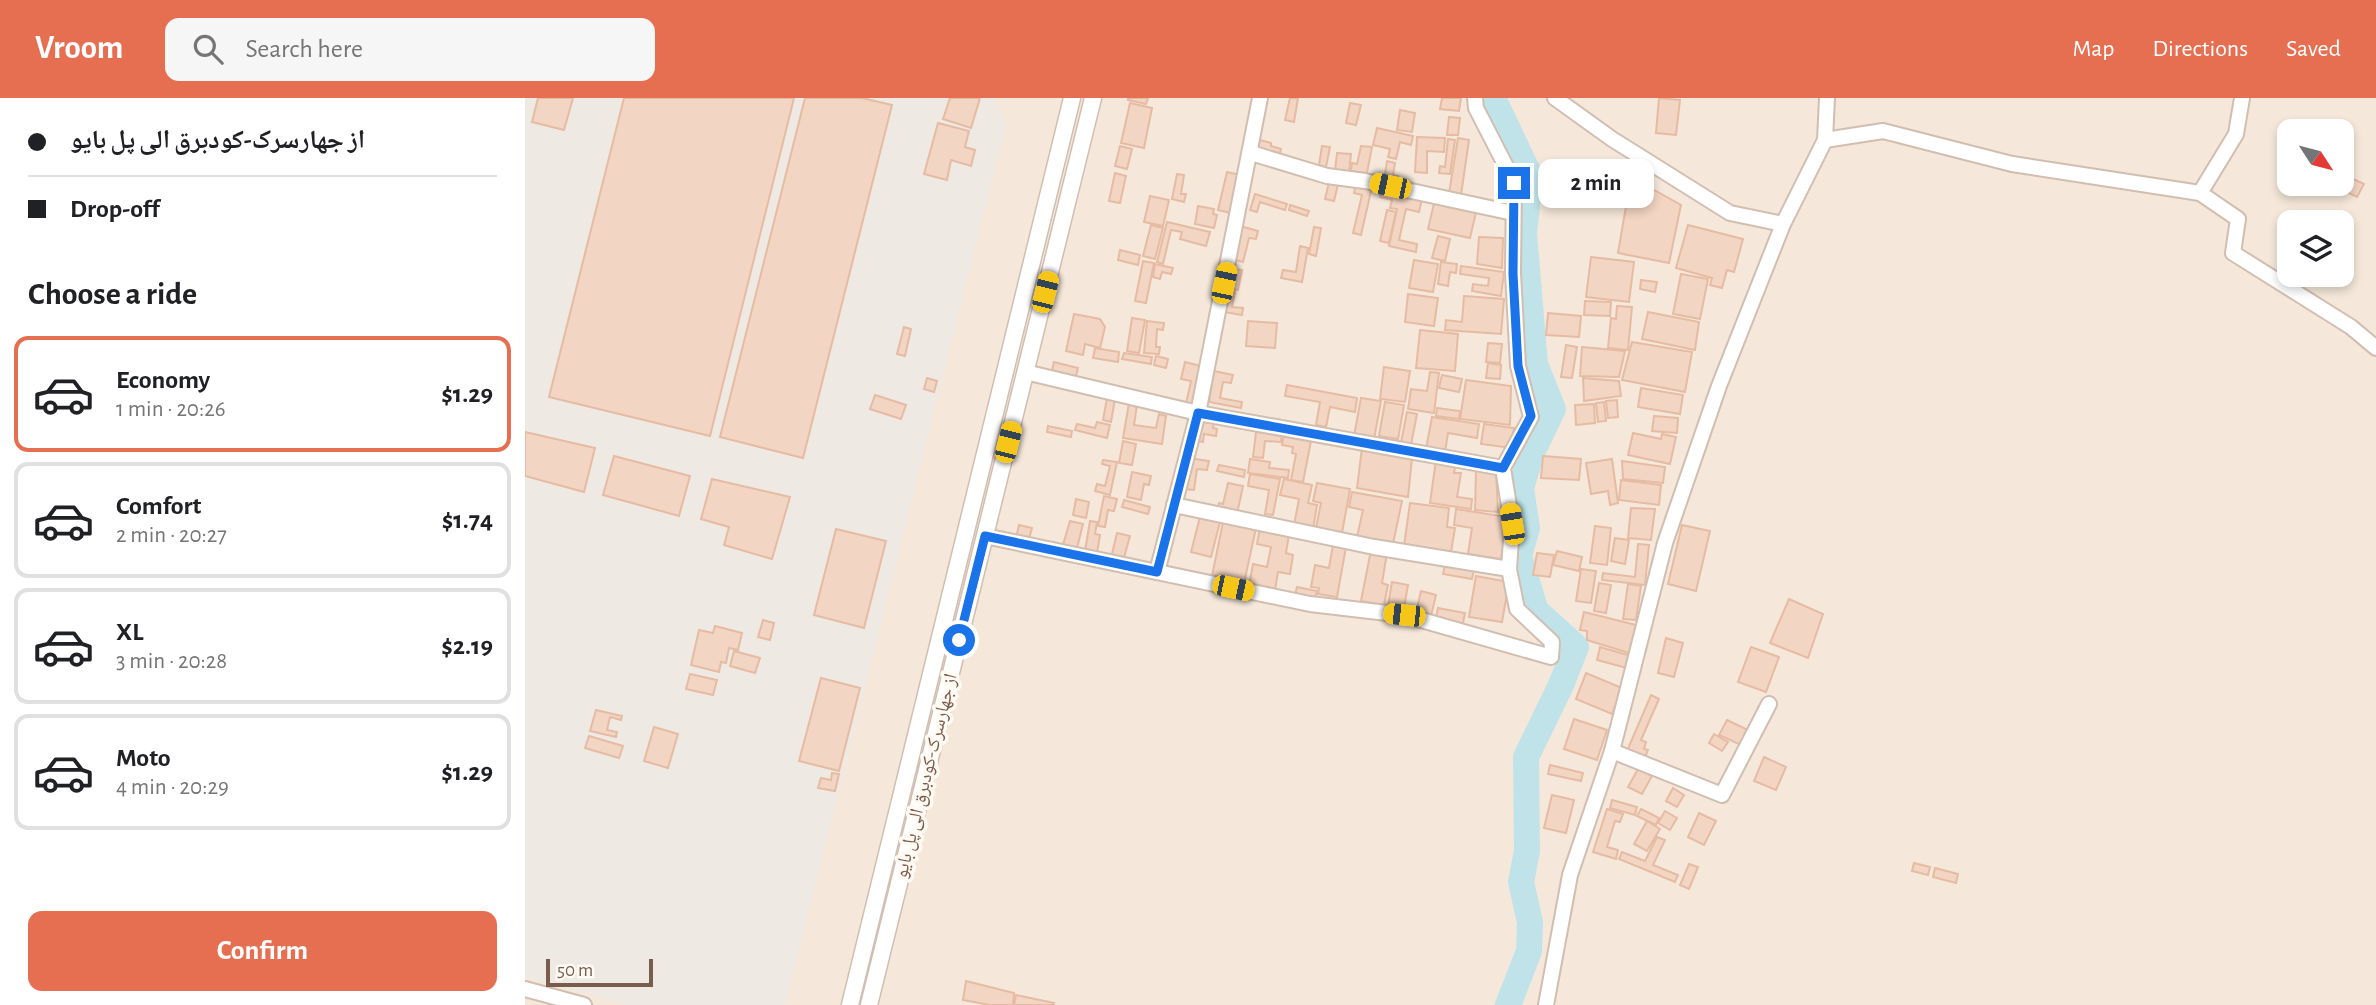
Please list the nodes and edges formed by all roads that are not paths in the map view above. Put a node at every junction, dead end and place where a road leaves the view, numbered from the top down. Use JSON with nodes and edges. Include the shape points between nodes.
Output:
{"nodes":[{"id":1,"x":1072,"y":98,"type":"edge"},
{"id":2,"x":1093,"y":98,"type":"edge"},
{"id":3,"x":1260,"y":98,"type":"edge"},
{"id":4,"x":1475,"y":98,"type":"edge"},
{"id":5,"x":1555,"y":98,"type":"edge"},
{"id":6,"x":1827,"y":98,"type":"edge"},
{"id":7,"x":2242,"y":98,"type":"edge"},
{"id":8,"x":1825,"y":140,"type":"junction"},
{"id":9,"x":1251,"y":153,"type":"junction"},
{"id":10,"x":2200,"y":193,"type":"junction"},
{"id":11,"x":1513,"y":213,"type":"junction"},
{"id":12,"x":1783,"y":224,"type":"junction"},
{"id":13,"x":2376,"y":348,"type":"edge"},
{"id":14,"x":1025,"y":372,"type":"junction"},
{"id":15,"x":1198,"y":413,"type":"junction"},
{"id":16,"x":1503,"y":468,"type":"junction"},
{"id":17,"x":1174,"y":505,"type":"junction"},
{"id":18,"x":985,"y":536,"type":"junction"},
{"id":19,"x":1509,"y":569,"type":"junction"},
{"id":20,"x":1157,"y":572,"type":"junction"},
{"id":21,"x":1769,"y":704,"type":"dead end"},
{"id":22,"x":1612,"y":751,"type":"junction"},
{"id":23,"x":525,"y":989,"type":"edge"},
{"id":24,"x":584,"y":1005,"type":"edge"},
{"id":25,"x":850,"y":1005,"type":"edge"},
{"id":26,"x":869,"y":1005,"type":"edge"},
{"id":27,"x":1546,"y":1005,"type":"edge"}],
"edges":[{"from":1,"to":25,"type":"street","name":"از جهارسرک-کودبرق الی پل بایو"},
{"from":2,"to":14,"type":"street","name":"از جهارسرک-کودبرق الی پل بایو"},
{"from":3,"to":9,"type":"street"},
{"from":4,"to":11,"type":"street","via":[[1514,183]]},
{"from":5,"to":12,"type":"street","via":[[1730,213]]},
{"from":6,"to":8,"type":"street"},
{"from":7,"to":10,"type":"street","via":[[2236,134]]},
{"from":8,"to":10,"type":"street","via":[[1883,131],[2012,164]]},
{"from":8,"to":12,"type":"street"},
{"from":9,"to":11,"type":"street","via":[[1327,176]]},
{"from":9,"to":15,"type":"street"},
{"from":10,"to":13,"type":"street","via":[[2238,219],[2232,253],[2351,327]]},
{"from":11,"to":16,"type":"street","via":[[1518,366],[1531,416]]},
{"from":12,"to":22,"type":"street","via":[[1719,386],[1665,543]]},
{"from":14,"to":15,"type":"street"},
{"from":14,"to":18,"type":"street","name":"از جهارسرک-کودبرق الی پل بایو"},
{"from":15,"to":16,"type":"street"},
{"from":15,"to":17,"type":"street"},
{"from":16,"to":19,"type":"street","via":[[1512,524]]},
{"from":17,"to":19,"type":"street","via":[[1374,547]]},
{"from":17,"to":20,"type":"street"},
{"from":18,"to":20,"type":"street"},
{"from":18,"to":26,"type":"street","name":"از جهارسرک-کودبرق الی پل بایو"},
{"from":19,"to":20,"type":"street","via":[[1517,609],[1552,642],[1551,657],[1404,615],[1310,604]]},
{"from":21,"to":22,"type":"street","via":[[1722,795]]},
{"from":22,"to":27,"type":"street","via":[[1570,875]]},
{"from":23,"to":24,"type":"street"}]}
